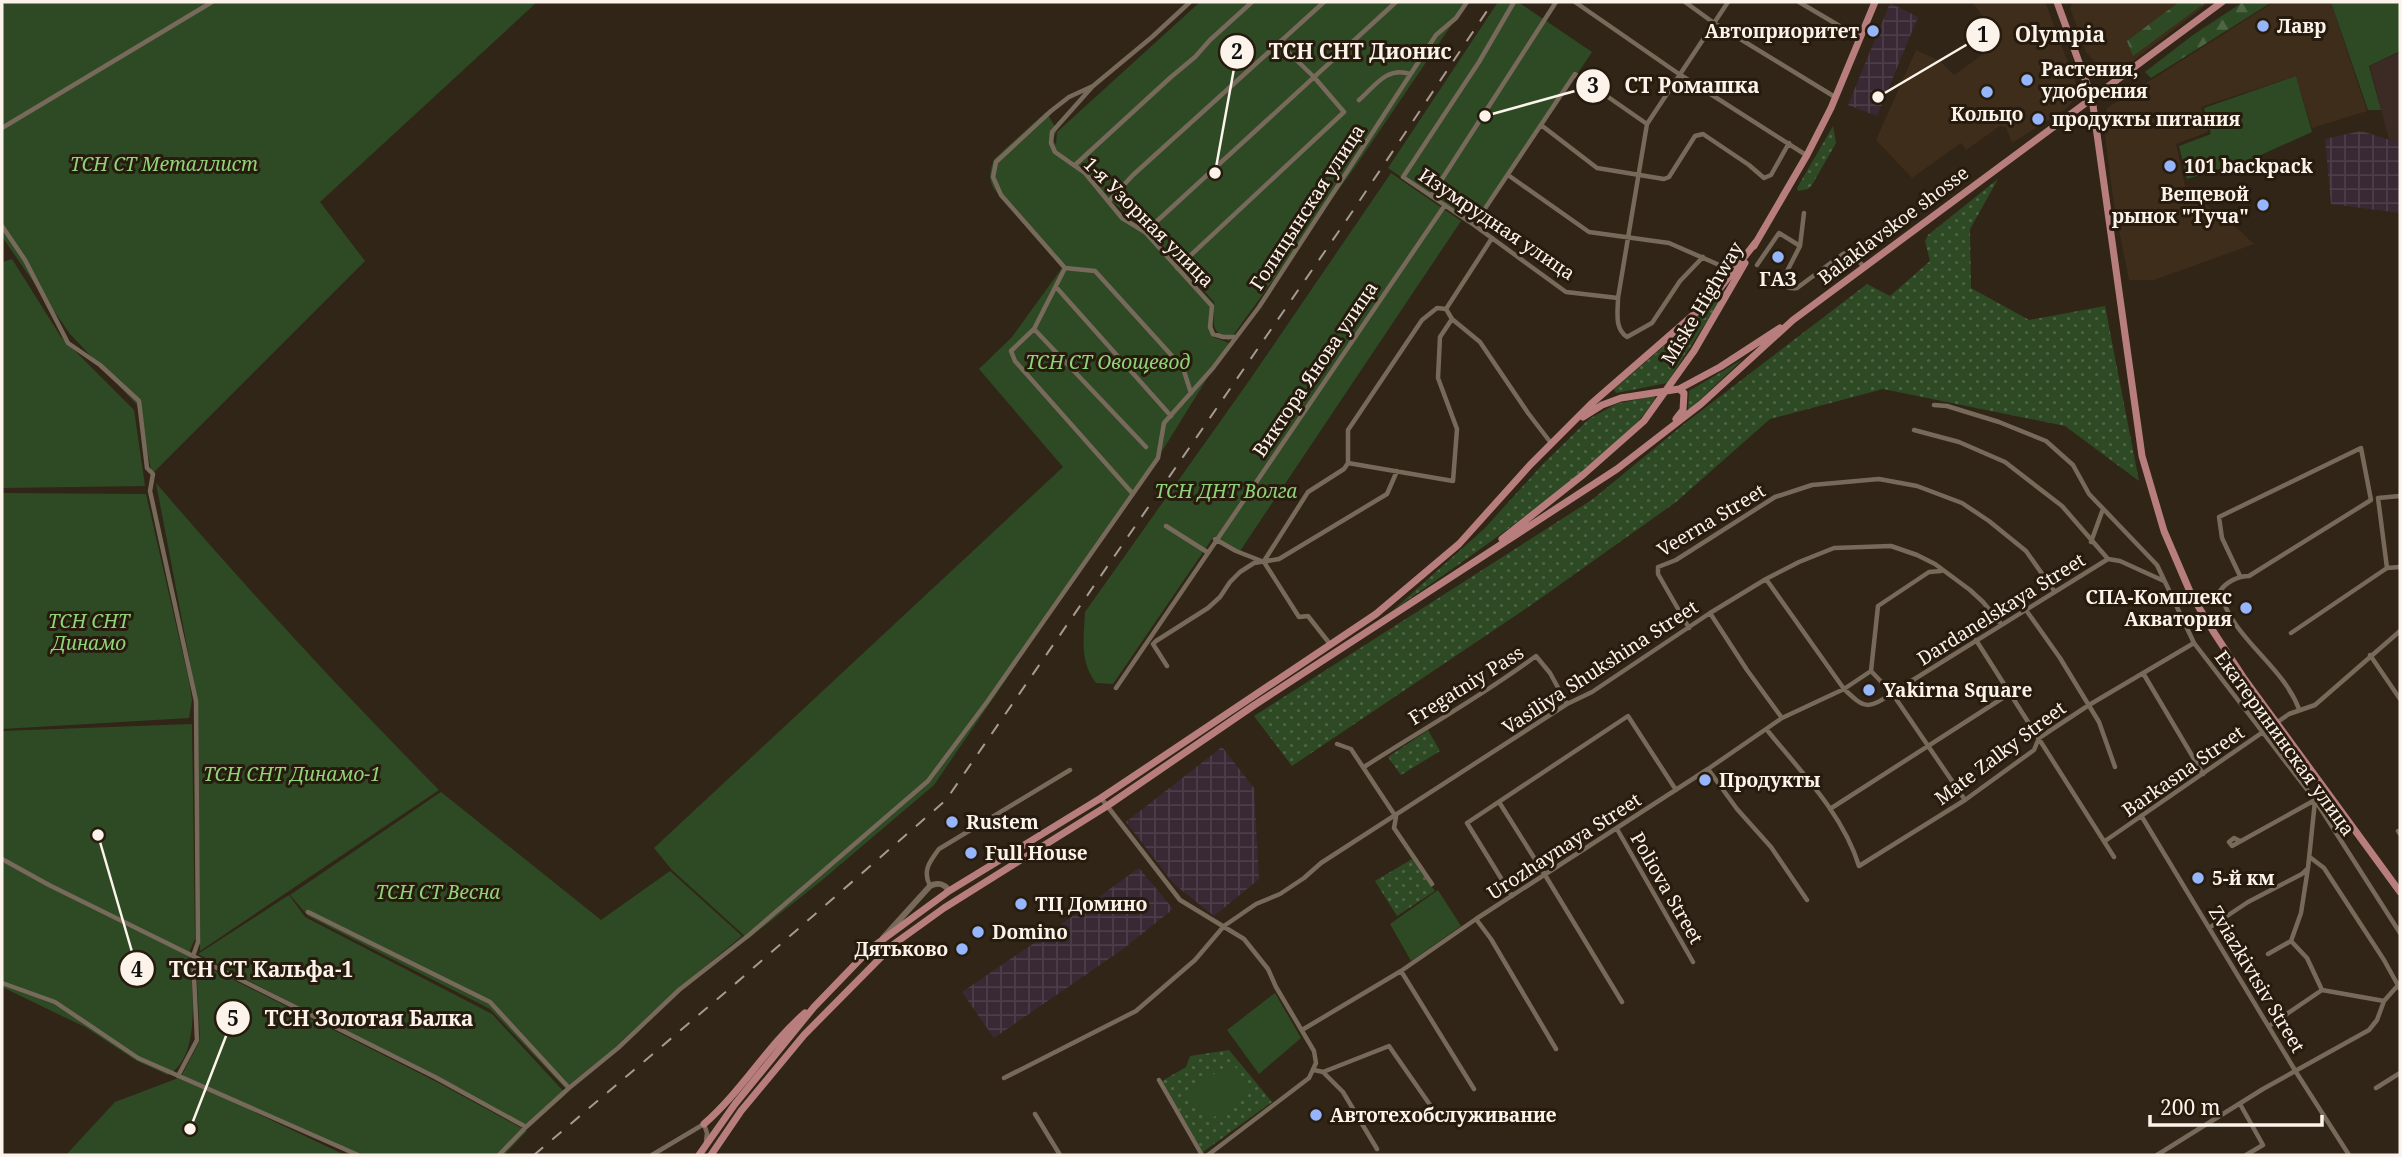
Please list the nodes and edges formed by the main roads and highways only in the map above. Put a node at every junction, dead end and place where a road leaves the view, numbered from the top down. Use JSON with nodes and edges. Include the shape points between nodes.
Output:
{"nodes":[{"id":1,"x":1875,"y":2,"type":"edge"},
{"id":2,"x":2057,"y":2,"type":"edge"},
{"id":3,"x":2222,"y":2,"type":"edge"},
{"id":4,"x":2092,"y":98,"type":"junction"},
{"id":5,"x":1756,"y":242,"type":"junction"},
{"id":6,"x":1793,"y":320,"type":"junction"},
{"id":7,"x":1679,"y":389,"type":"junction"},
{"id":8,"x":1568,"y":428,"type":"junction"},
{"id":9,"x":1669,"y":428,"type":"junction"},
{"id":10,"x":1477,"y":559,"type":"junction"},
{"id":11,"x":949,"y":891,"type":"junction"},
{"id":12,"x":2400,"y":892,"type":"edge"},
{"id":13,"x":944,"y":908,"type":"junction"},
{"id":14,"x":814,"y":1007,"type":"junction"},
{"id":15,"x":704,"y":1124,"type":"road end"},
{"id":16,"x":699,"y":1155,"type":"edge"},
{"id":17,"x":710,"y":1155,"type":"edge"}],
"edges":[{"from":1,"to":5,"type":"main road","name":"Miske Highway","via":[[1836,98]]},
{"from":2,"to":4,"type":"main road"},
{"from":3,"to":4,"type":"main road","name":"Balaklavskoe shosse"},
{"from":4,"to":6,"type":"main road","name":"Balaklavskoe shosse"},
{"from":4,"to":12,"type":"main road","via":[[2142,456],[2164,531],[2213,631]]},
{"from":5,"to":8,"type":"main road","via":[[1683,325]]},
{"from":5,"to":10,"type":"main road","name":"Miske Highway","via":[[1694,351],[1644,421]]},
{"from":6,"to":7,"type":"main road"},
{"from":6,"to":9,"type":"main road"},
{"from":7,"to":8,"type":"main road","via":[[1621,398]]},
{"from":7,"to":9,"type":"main road","via":[[1684,393],[1683,410]]},
{"from":8,"to":11,"type":"main road","via":[[1458,544],[1376,614],[1101,799]]},
{"from":9,"to":10,"type":"main road","via":[[1594,485]]},
{"from":10,"to":13,"type":"main road","via":[[1107,806]]},
{"from":11,"to":13,"type":"main road"},
{"from":11,"to":14,"type":"main road","via":[[881,941]]},
{"from":13,"to":17,"type":"main road","via":[[894,944],[804,1035]]},
{"from":14,"to":15,"type":"main road","via":[[781,1034]]},
{"from":14,"to":16,"type":"main road"}]}
